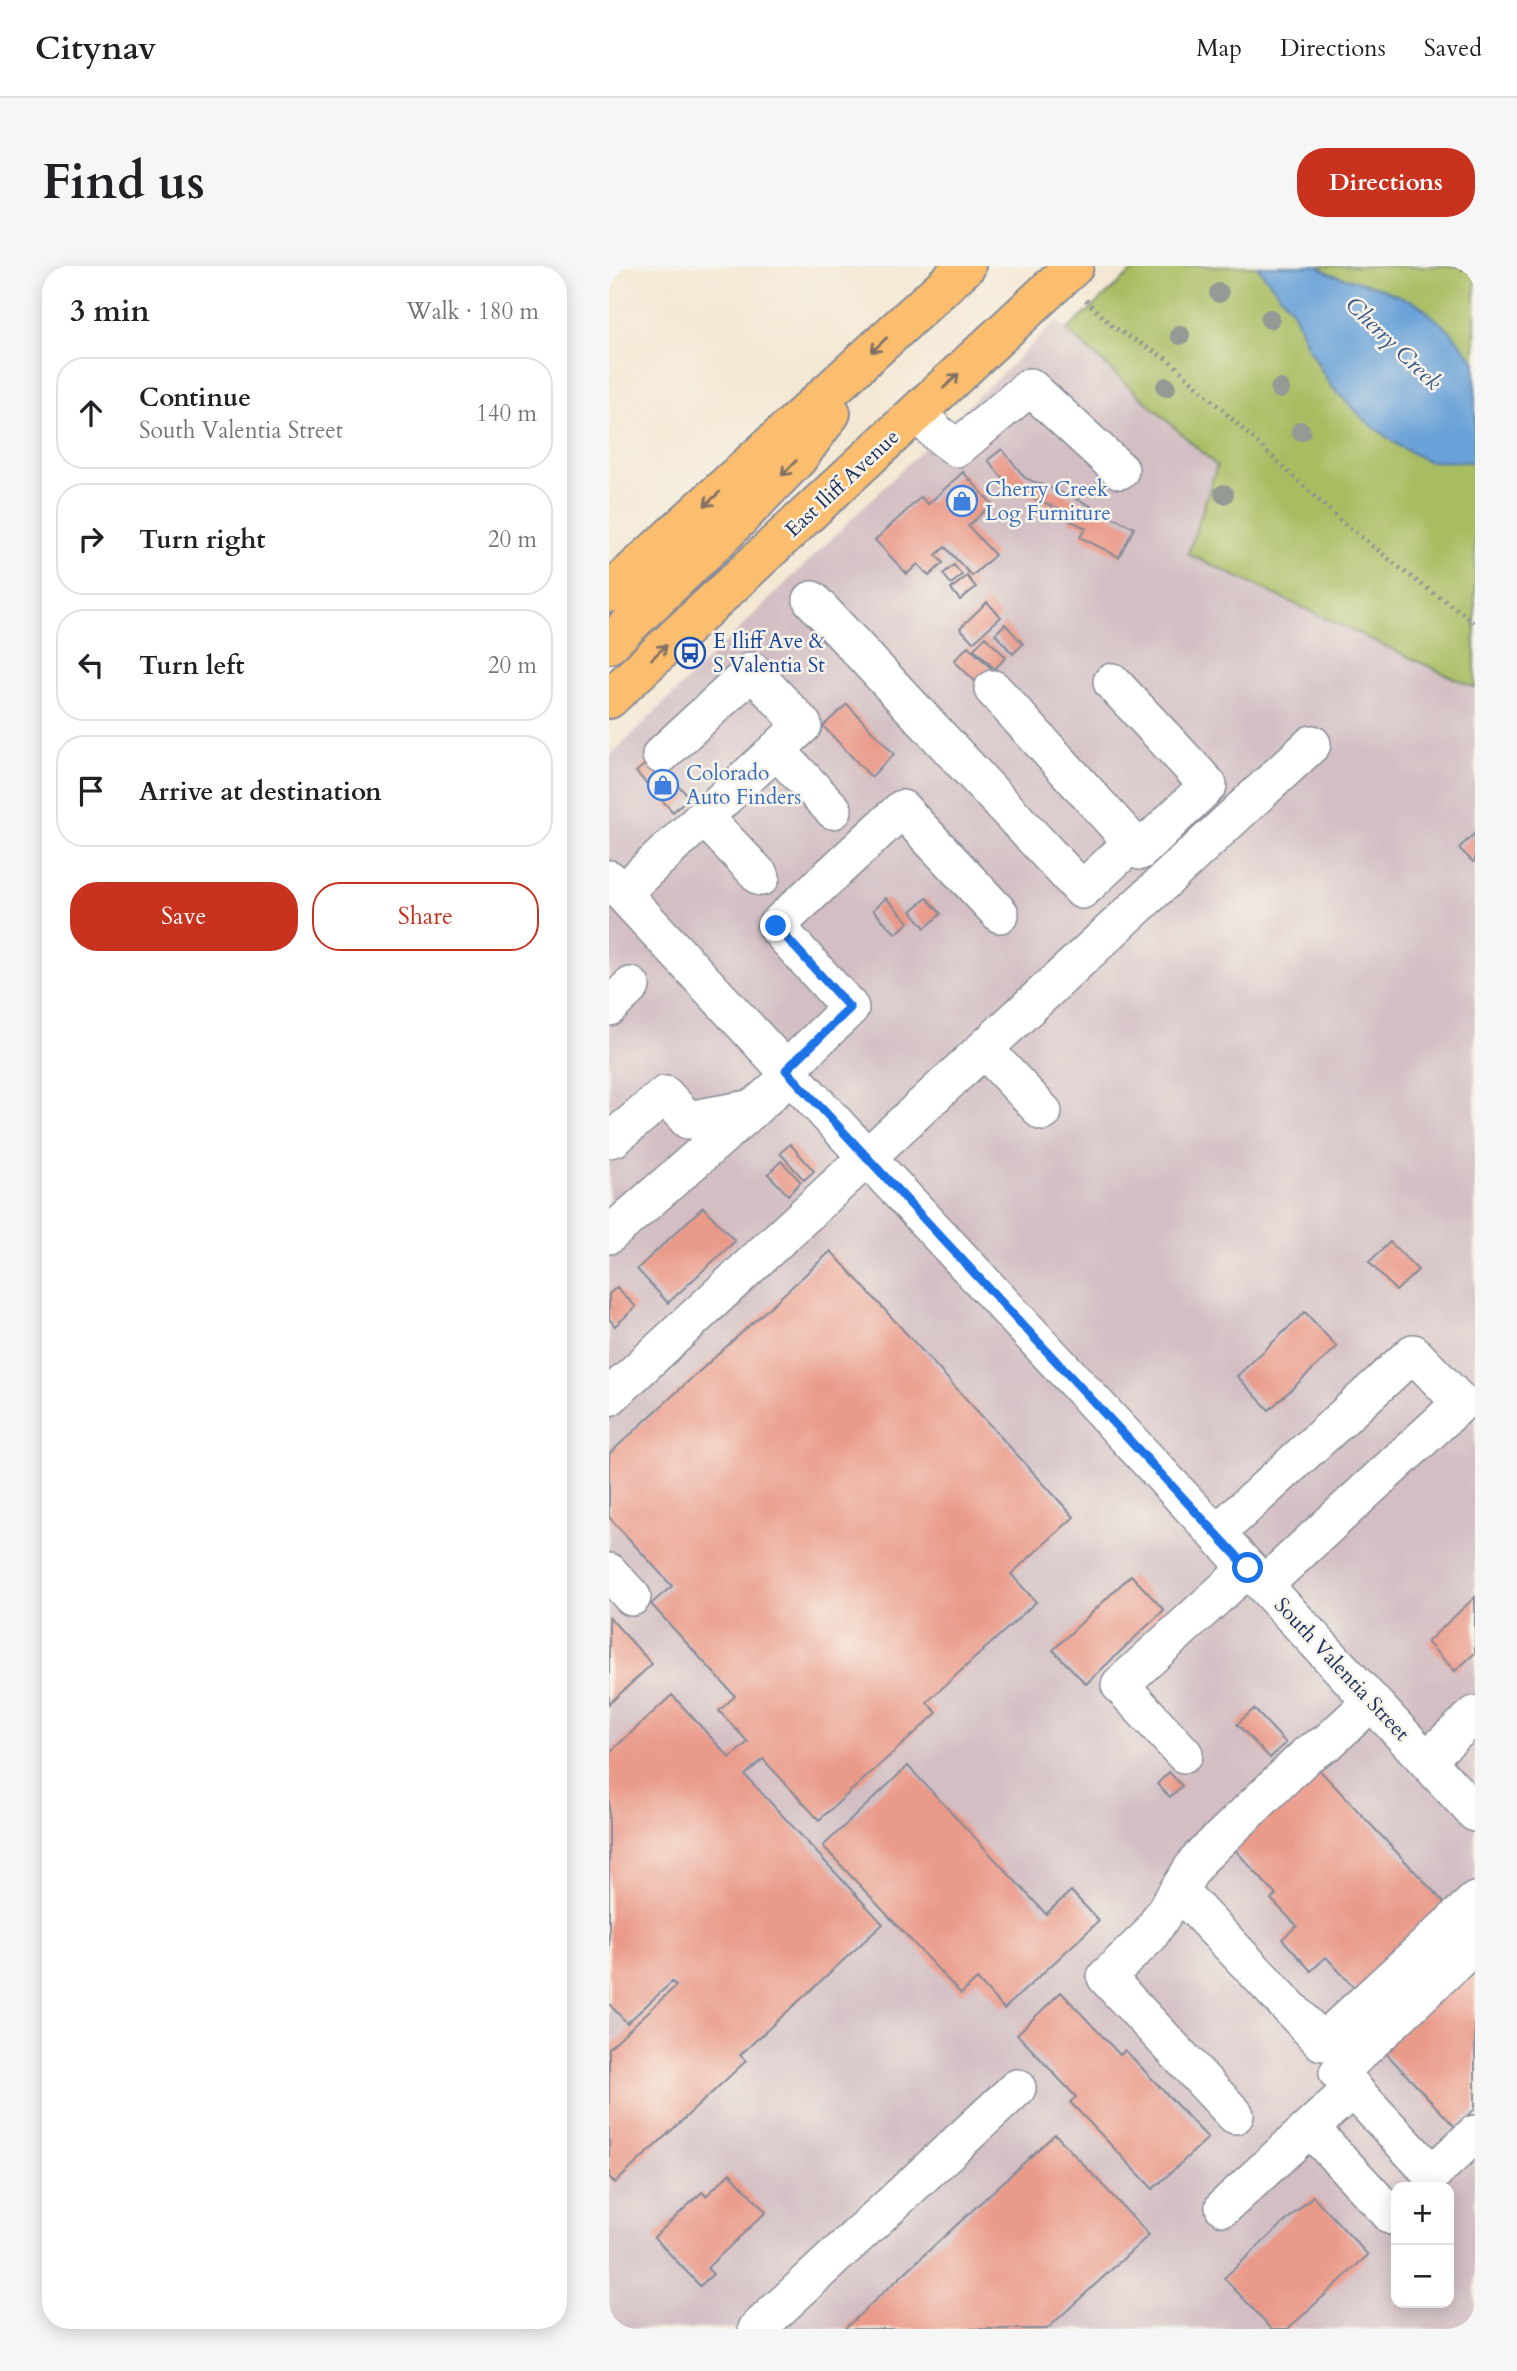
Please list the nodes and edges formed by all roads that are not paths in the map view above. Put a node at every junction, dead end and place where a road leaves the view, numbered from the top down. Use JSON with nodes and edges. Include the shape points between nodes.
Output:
{"nodes":[{"id":1,"x":966,"y":266,"type":"edge"},
{"id":2,"x":1078,"y":281,"type":"edge"},
{"id":3,"x":853,"y":370,"type":"junction"},
{"id":4,"x":917,"y":413,"type":"junction"},
{"id":5,"x":1120,"y":470,"type":"dead end"},
{"id":6,"x":609,"y":593,"type":"edge"},
{"id":7,"x":812,"y":600,"type":"dead end"},
{"id":8,"x":609,"y":644,"type":"edge"},
{"id":9,"x":1112,"y":682,"type":"dead end"},
{"id":10,"x":993,"y":689,"type":"dead end"},
{"id":11,"x":609,"y":699,"type":"edge"},
{"id":12,"x":1312,"y":744,"type":"dead end"},
{"id":13,"x":776,"y":750,"type":"junction"},
{"id":14,"x":661,"y":755,"type":"dead end"},
{"id":15,"x":1187,"y":806,"type":"junction"},
{"id":16,"x":833,"y":810,"type":"dead end"},
{"id":17,"x":704,"y":817,"type":"junction"},
{"id":18,"x":1215,"y":833,"type":"junction"},
{"id":19,"x":1132,"y":842,"type":"junction"},
{"id":20,"x":761,"y":877,"type":"dead end"},
{"id":21,"x":616,"y":886,"type":"edge"},
{"id":22,"x":1000,"y":914,"type":"dead end"},
{"id":23,"x":984,"y":1049,"type":"junction"},
{"id":24,"x":788,"y":1073,"type":"junction"},
{"id":25,"x":754,"y":1108,"type":"junction"},
{"id":26,"x":1043,"y":1112,"type":"dead end"},
{"id":27,"x":609,"y":1139,"type":"edge"},
{"id":28,"x":867,"y":1157,"type":"junction"},
{"id":29,"x":609,"y":1235,"type":"edge"},
{"id":30,"x":609,"y":1397,"type":"edge"},
{"id":31,"x":1216,"y":1534,"type":"junction"},
{"id":32,"x":1256,"y":1576,"type":"junction"},
{"id":33,"x":1372,"y":1702,"type":"junction"},
{"id":34,"x":1475,"y":1715,"type":"edge"},
{"id":35,"x":1184,"y":1754,"type":"dead end"},
{"id":36,"x":1426,"y":1760,"type":"junction"},
{"id":37,"x":1475,"y":1813,"type":"edge"},
{"id":38,"x":1178,"y":1890,"type":"junction"},
{"id":39,"x":1475,"y":1901,"type":"edge"},
{"id":40,"x":1475,"y":1944,"type":"edge"},
{"id":41,"x":1017,"y":2088,"type":"dead end"},
{"id":42,"x":1353,"y":2088,"type":"junction"},
{"id":43,"x":1235,"y":2115,"type":"dead end"},
{"id":44,"x":1310,"y":2128,"type":"junction"},
{"id":45,"x":1475,"y":2134,"type":"edge"},
{"id":46,"x":1224,"y":2207,"type":"dead end"},
{"id":47,"x":1391,"y":2215,"type":"edge"},
{"id":48,"x":757,"y":2329,"type":"edge"}],
"edges":[{"from":1,"to":3,"type":"main road","one_way":true},
{"from":4,"to":2,"type":"main road","name":"East Iliff Avenue","one_way":true},
{"from":3,"to":6,"type":"main road","one_way":true},
{"from":3,"to":8,"type":"main road","one_way":true,"via":[[829,417],[798,458]]},
{"from":4,"to":5,"type":"street","via":[[957,448],[1030,387]]},
{"from":11,"to":4,"type":"main road","name":"East Iliff Avenue","one_way":true},
{"from":7,"to":19,"type":"street","via":[[1082,890]]},
{"from":9,"to":15,"type":"street","via":[[1208,785]]},
{"from":10,"to":19,"type":"street"},
{"from":12,"to":18,"type":"street"},
{"from":13,"to":14,"type":"street","via":[[803,725],[752,671]]},
{"from":13,"to":16,"type":"street"},
{"from":13,"to":17,"type":"street"},
{"from":15,"to":18,"type":"street"},
{"from":15,"to":19,"type":"street","via":[[1140,850]]},
{"from":17,"to":20,"type":"street"},
{"from":17,"to":21,"type":"street"},
{"from":18,"to":23,"type":"street"},
{"from":21,"to":24,"type":"street","name":"South Valentia Street"},
{"from":22,"to":24,"type":"street","via":[[902,810],[776,926],[850,1008]]},
{"from":23,"to":26,"type":"street"},
{"from":23,"to":28,"type":"street"},
{"from":24,"to":25,"type":"street"},
{"from":24,"to":28,"type":"street","name":"South Valentia Street"},
{"from":25,"to":27,"type":"street","via":[[688,1120],[665,1095]]},
{"from":25,"to":29,"type":"street"},
{"from":28,"to":30,"type":"street"},
{"from":28,"to":31,"type":"street","name":"South Valentia Street"},
{"from":31,"to":32,"type":"street","name":"South Valentia Street"},
{"from":31,"to":32,"type":"street","via":[[1413,1353],[1461,1403]]},
{"from":32,"to":33,"type":"street","name":"South Valentia Street"},
{"from":32,"to":35,"type":"street","via":[[1120,1685]]},
{"from":33,"to":36,"type":"street","name":"South Valentia Street"},
{"from":33,"to":38,"type":"street","via":[[1308,1754],[1197,1861]]},
{"from":34,"to":36,"type":"street"},
{"from":36,"to":37,"type":"street","name":"South Valentia Street"},
{"from":38,"to":39,"type":"street","via":[[1322,2042]]},
{"from":38,"to":43,"type":"street","via":[[1149,1936],[1107,1978]]},
{"from":40,"to":42,"type":"street","via":[[1338,2073]]},
{"from":41,"to":48,"type":"street"},
{"from":42,"to":44,"type":"street"},
{"from":42,"to":45,"type":"street","via":[[1432,2174]]},
{"from":44,"to":46,"type":"street"},
{"from":44,"to":47,"type":"street"}]}
